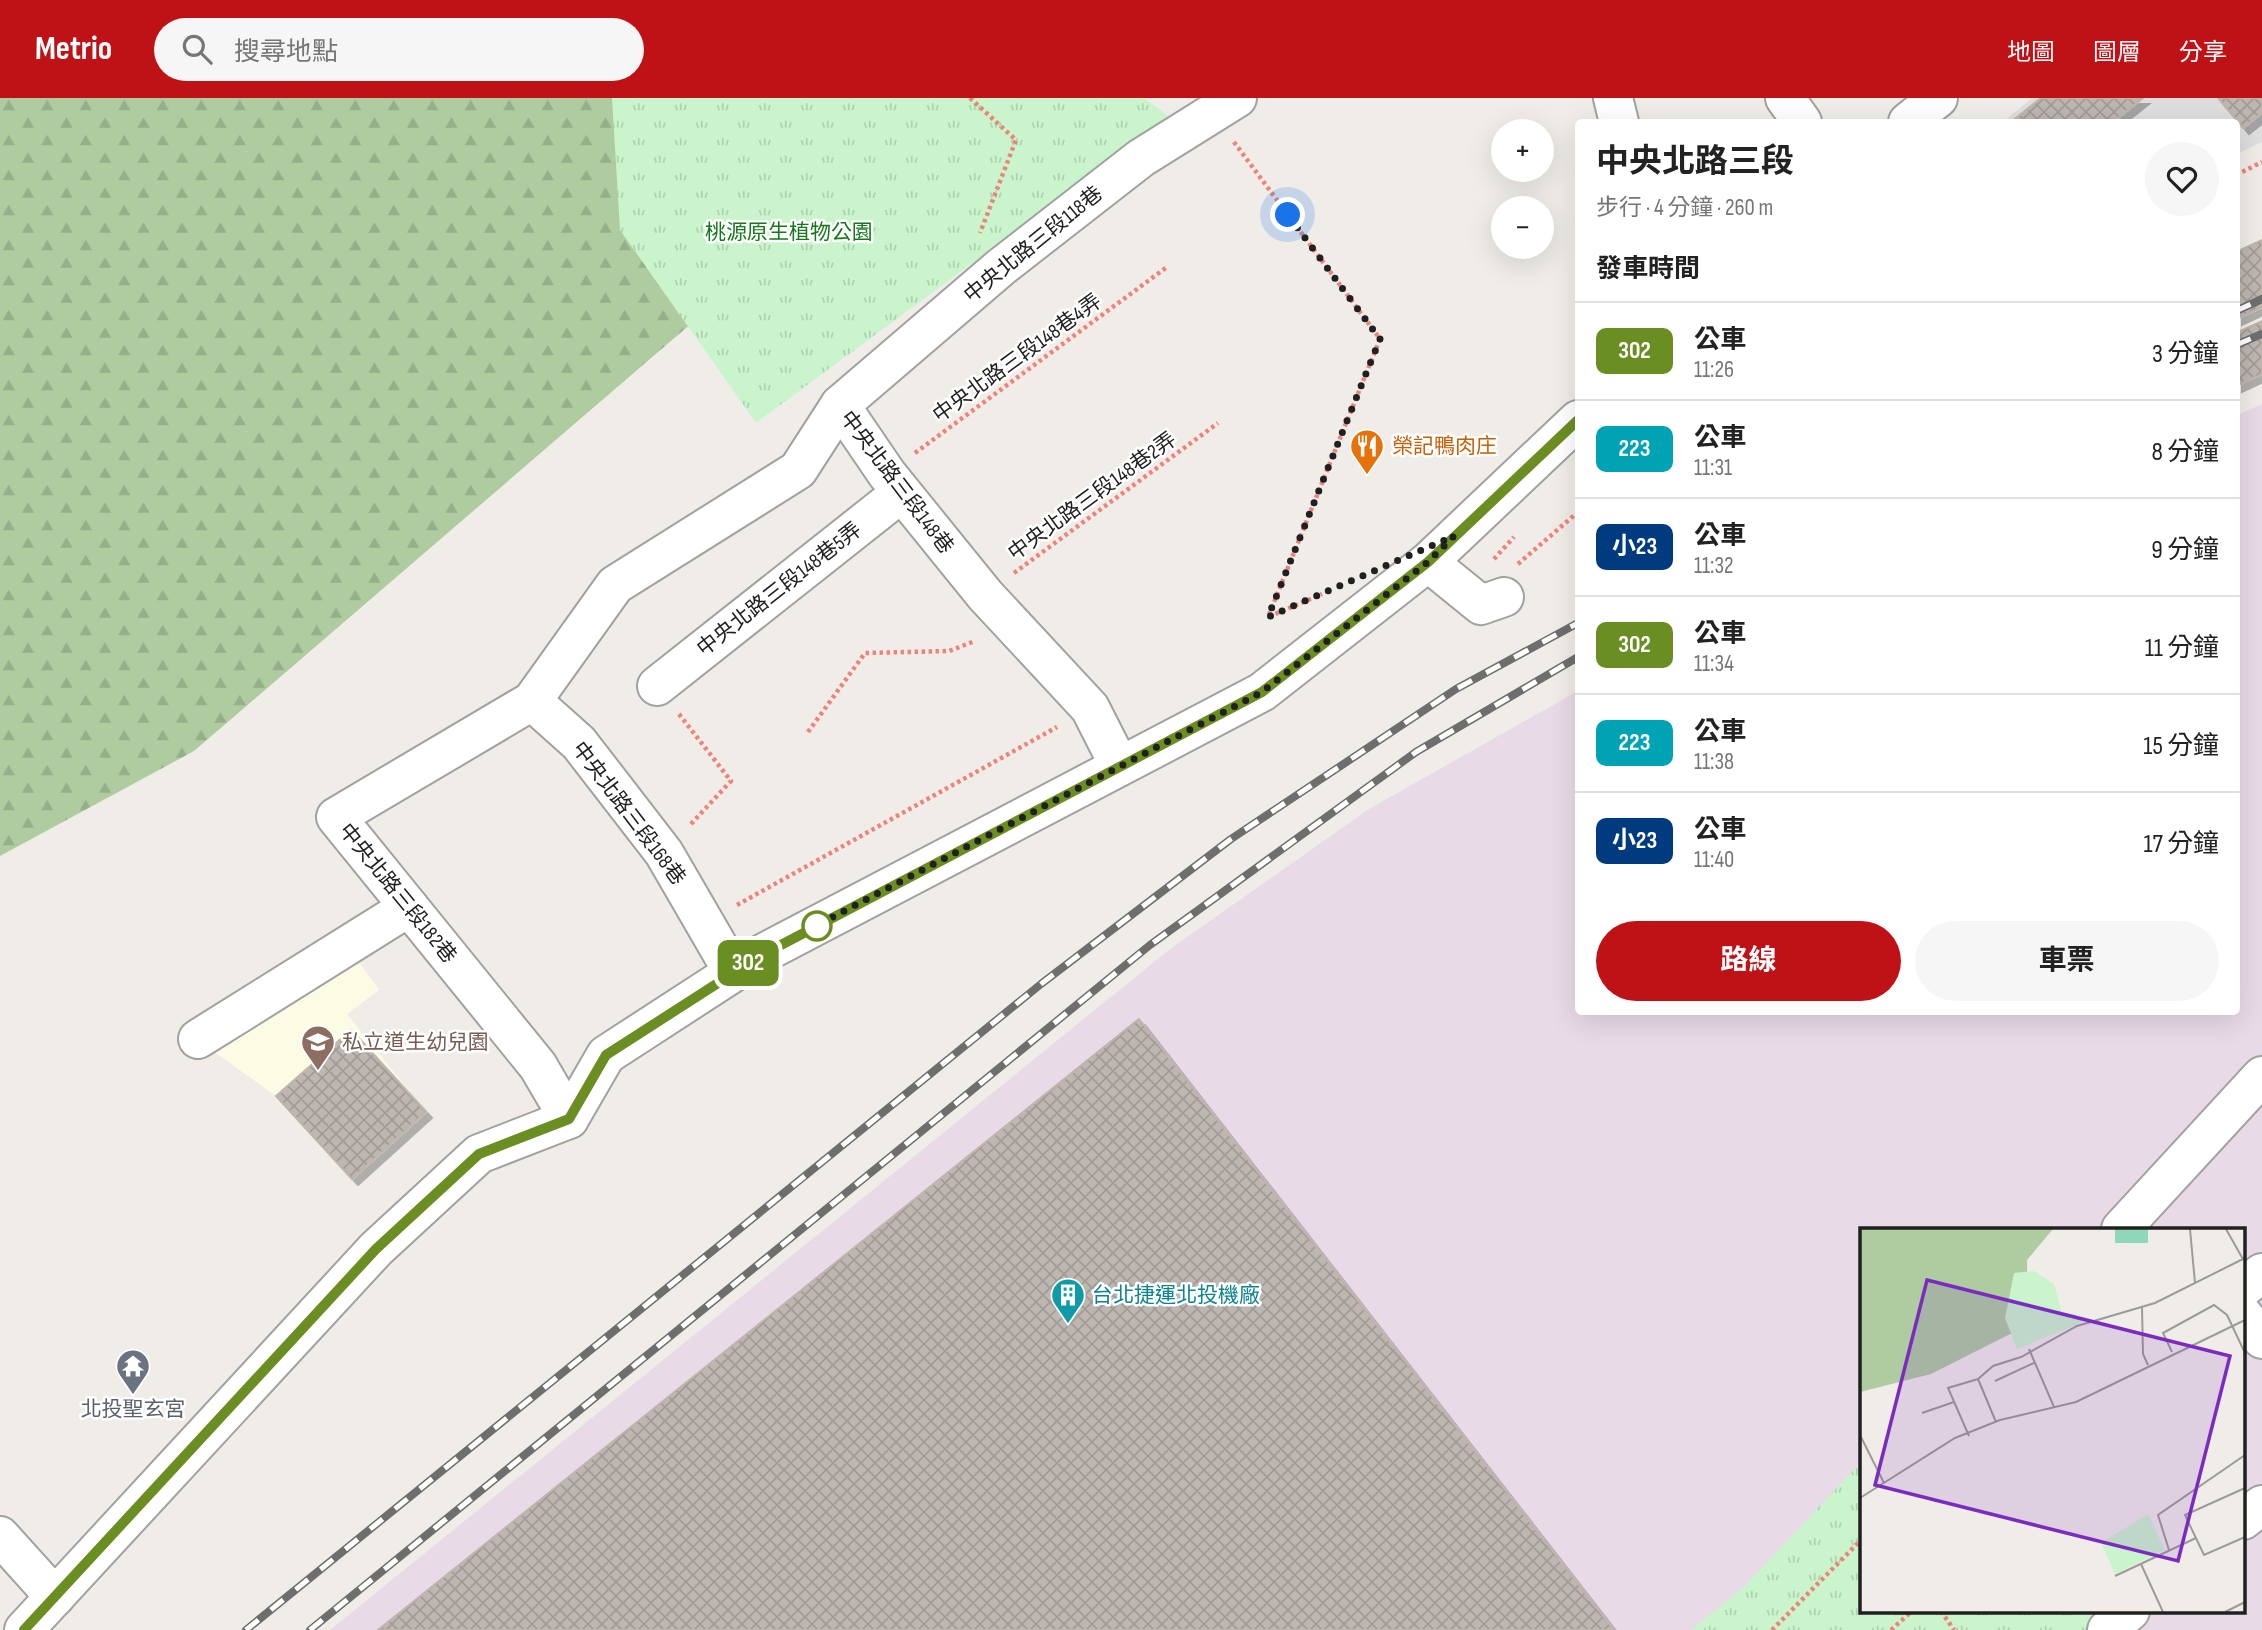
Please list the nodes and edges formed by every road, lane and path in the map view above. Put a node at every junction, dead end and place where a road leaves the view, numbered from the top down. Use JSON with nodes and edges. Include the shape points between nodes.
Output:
{"nodes":[{"id":1,"x":970,"y":98,"type":"edge"},
{"id":2,"x":1613,"y":98,"type":"edge"},
{"id":3,"x":1786,"y":98,"type":"edge"},
{"id":4,"x":1938,"y":98,"type":"edge"},
{"id":5,"x":1225,"y":105,"type":"edge"},
{"id":6,"x":1618,"y":119,"type":"edge"},
{"id":7,"x":1800,"y":119,"type":"edge"},
{"id":8,"x":1912,"y":119,"type":"edge"},
{"id":9,"x":2262,"y":162,"type":"edge"},
{"id":10,"x":2240,"y":173,"type":"edge"},
{"id":11,"x":1167,"y":267,"type":"dead end"},
{"id":12,"x":985,"y":281,"type":"junction"},
{"id":13,"x":840,"y":405,"type":"junction"},
{"id":14,"x":1218,"y":423,"type":"dead end"},
{"id":15,"x":1575,"y":423,"type":"edge"},
{"id":16,"x":894,"y":483,"type":"junction"},
{"id":17,"x":1575,"y":515,"type":"edge"},
{"id":18,"x":1514,"y":537,"type":"dead end"},
{"id":19,"x":1428,"y":562,"type":"junction"},
{"id":20,"x":1502,"y":576,"type":"junction"},
{"id":21,"x":1330,"y":590,"type":"dead end"},
{"id":22,"x":985,"y":594,"type":"junction"},
{"id":23,"x":1015,"y":626,"type":"junction"},
{"id":24,"x":657,"y":686,"type":"joint"},
{"id":25,"x":532,"y":701,"type":"junction"},
{"id":26,"x":1061,"y":725,"type":"dead end"},
{"id":27,"x":808,"y":732,"type":"dead end"},
{"id":28,"x":1119,"y":765,"type":"junction"},
{"id":29,"x":664,"y":853,"type":"junction"},
{"id":30,"x":734,"y":906,"type":"dead end"},
{"id":31,"x":409,"y":907,"type":"junction"},
{"id":32,"x":733,"y":972,"type":"junction"},
{"id":33,"x":198,"y":1039,"type":"dead end"},
{"id":34,"x":2262,"y":1076,"type":"edge"},
{"id":35,"x":569,"y":1119,"type":"junction"},
{"id":36,"x":2122,"y":1228,"type":"edge"},
{"id":37,"x":2262,"y":1273,"type":"edge"},
{"id":38,"x":2244,"y":1287,"type":"edge"},
{"id":39,"x":2244,"y":1316,"type":"edge"},
{"id":40,"x":2262,"y":1339,"type":"edge"},
{"id":41,"x":2262,"y":1505,"type":"edge"},
{"id":42,"x":2244,"y":1519,"type":"edge"},
{"id":43,"x":0,"y":1536,"type":"edge"},
{"id":44,"x":1860,"y":1541,"type":"edge"},
{"id":45,"x":55,"y":1597,"type":"junction"},
{"id":46,"x":1911,"y":1612,"type":"edge"},
{"id":47,"x":1942,"y":1612,"type":"edge"},
{"id":48,"x":2129,"y":1612,"type":"edge"},
{"id":49,"x":24,"y":1630,"type":"edge"},
{"id":50,"x":1772,"y":1630,"type":"edge"},
{"id":51,"x":1891,"y":1630,"type":"edge"},
{"id":52,"x":1954,"y":1630,"type":"edge"},
{"id":53,"x":2106,"y":1630,"type":"edge"}],
"edges":[{"from":1,"to":12,"type":"path","via":[[1016,140],[975,248]]},
{"from":2,"to":6,"type":"street"},
{"from":3,"to":7,"type":"street"},
{"from":4,"to":8,"type":"street"},
{"from":5,"to":12,"type":"street","name":"中央北路三段118巷","via":[[1141,158]]},
{"from":5,"to":21,"type":"path","via":[[1380,339],[1268,617]]},
{"from":9,"to":10,"type":"path"},
{"from":11,"to":16,"type":"path","name":"中央北路三段148巷4弄"},
{"from":12,"to":13,"type":"street","name":"中央北路三段118巷"},
{"from":13,"to":16,"type":"street","name":"中央北路三段148巷"},
{"from":13,"to":25,"type":"street","name":"中央北路三段148巷","via":[[798,471],[615,585]]},
{"from":14,"to":22,"type":"path","name":"中央北路三段148巷2弄"},
{"from":15,"to":19,"type":"street"},
{"from":16,"to":22,"type":"street","name":"中央北路三段148巷"},
{"from":16,"to":24,"type":"street","name":"中央北路三段148巷5弄"},
{"from":17,"to":20,"type":"path"},
{"from":18,"to":20,"type":"path"},
{"from":19,"to":20,"type":"street","via":[[1481,605]]},
{"from":19,"to":28,"type":"street","via":[[1262,692]]},
{"from":22,"to":23,"type":"street","name":"中央北路三段148巷"},
{"from":23,"to":27,"type":"path","via":[[949,651],[864,653]]},
{"from":23,"to":28,"type":"street","name":"中央北路三段148巷","via":[[1090,708]]},
{"from":24,"to":29,"type":"path","via":[[732,781]]},
{"from":25,"to":29,"type":"street","name":"中央北路三段168巷","via":[[579,743]]},
{"from":25,"to":31,"type":"street","name":"中央北路三段182巷","via":[[336,817]]},
{"from":26,"to":30,"type":"path"},
{"from":28,"to":32,"type":"street"},
{"from":29,"to":32,"type":"street","name":"中央北路三段168巷"},
{"from":31,"to":33,"type":"street"},
{"from":31,"to":35,"type":"street","name":"中央北路三段182巷","via":[[538,1066]]},
{"from":32,"to":35,"type":"street","via":[[606,1055]]},
{"from":34,"to":36,"type":"street"},
{"from":35,"to":45,"type":"street","via":[[479,1154],[376,1249]]},
{"from":37,"to":38,"type":"street"},
{"from":39,"to":40,"type":"street"},
{"from":41,"to":42,"type":"street"},
{"from":43,"to":45,"type":"street"},
{"from":44,"to":50,"type":"path"},
{"from":45,"to":49,"type":"street"},
{"from":46,"to":51,"type":"path"},
{"from":47,"to":52,"type":"path"},
{"from":48,"to":53,"type":"street"}]}
